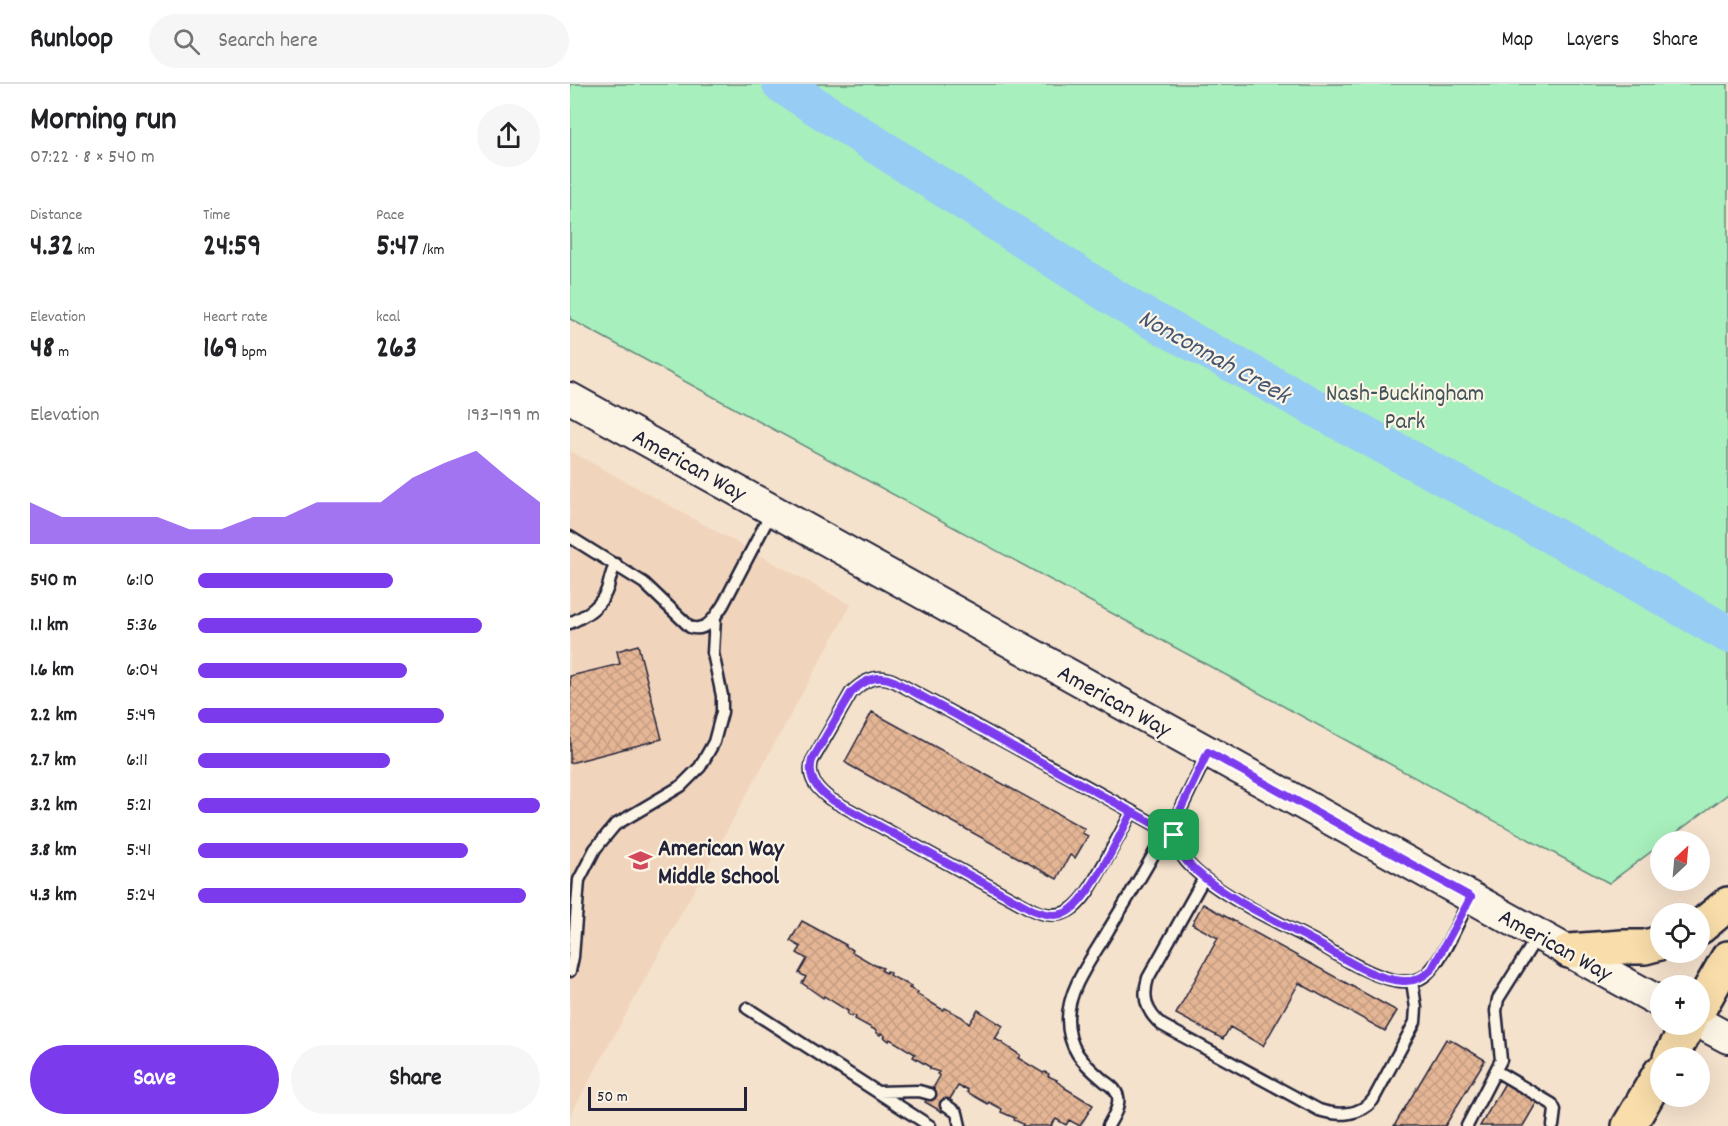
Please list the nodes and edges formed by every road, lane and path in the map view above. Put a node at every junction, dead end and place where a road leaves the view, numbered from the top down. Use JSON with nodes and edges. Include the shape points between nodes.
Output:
{"nodes":[{"id":1,"x":570,"y":398,"type":"edge"},
{"id":2,"x":772,"y":510,"type":"junction"},
{"id":3,"x":570,"y":537,"type":"edge"},
{"id":4,"x":616,"y":564,"type":"junction"},
{"id":5,"x":714,"y":617,"type":"junction"},
{"id":6,"x":570,"y":623,"type":"edge"},
{"id":7,"x":1208,"y":752,"type":"junction"},
{"id":8,"x":1132,"y":812,"type":"junction"},
{"id":9,"x":1174,"y":835,"type":"junction"},
{"id":10,"x":1204,"y":878,"type":"junction"},
{"id":11,"x":1471,"y":897,"type":"junction"},
{"id":12,"x":1728,"y":904,"type":"edge"},
{"id":13,"x":1710,"y":919,"type":"edge"},
{"id":14,"x":1539,"y":934,"type":"junction"},
{"id":15,"x":1650,"y":946,"type":"edge"},
{"id":16,"x":1569,"y":951,"type":"junction"},
{"id":17,"x":1728,"y":958,"type":"edge"},
{"id":18,"x":570,"y":971,"type":"edge"},
{"id":19,"x":1412,"y":981,"type":"junction"},
{"id":20,"x":1710,"y":990,"type":"edge"},
{"id":21,"x":1650,"y":996,"type":"edge"},
{"id":22,"x":747,"y":1008,"type":"dead end"},
{"id":23,"x":1710,"y":1028,"type":"edge"},
{"id":24,"x":1728,"y":1038,"type":"edge"},
{"id":25,"x":1496,"y":1071,"type":"junction"},
{"id":26,"x":1650,"y":1090,"type":"edge"},
{"id":27,"x":878,"y":1092,"type":"junction"},
{"id":28,"x":930,"y":1094,"type":"dead end"},
{"id":29,"x":946,"y":1105,"type":"dead end"},
{"id":30,"x":930,"y":1126,"type":"edge"},
{"id":31,"x":960,"y":1126,"type":"edge"},
{"id":32,"x":1108,"y":1126,"type":"edge"},
{"id":33,"x":1467,"y":1126,"type":"edge"},
{"id":34,"x":1553,"y":1126,"type":"edge"},
{"id":35,"x":1629,"y":1126,"type":"edge"}],
"edges":[{"from":1,"to":2,"type":"main road","name":"American Way"},
{"from":2,"to":5,"type":"lane"},
{"from":2,"to":7,"type":"main road","name":"American Way"},
{"from":3,"to":4,"type":"lane"},
{"from":4,"to":5,"type":"lane","via":[[651,589],[690,627],[700,629]]},
{"from":4,"to":6,"type":"lane","via":[[600,603]]},
{"from":5,"to":18,"type":"lane","via":[[713,653],[722,696],[714,742],[700,767],[681,786],[615,825],[596,849],[579,880]]},
{"from":7,"to":9,"type":"lane","via":[[1176,819]]},
{"from":7,"to":11,"type":"main road","name":"American Way"},
{"from":8,"to":8,"type":"lane","via":[[888,678],[869,680],[851,693],[810,768],[811,776],[830,799],[1042,914],[1059,915],[1086,896]]},
{"from":8,"to":9,"type":"lane"},
{"from":9,"to":10,"type":"lane","via":[[1185,859]]},
{"from":9,"to":32,"type":"lane","via":[[1156,850],[1081,976],[1068,1017],[1076,1053],[1118,1095],[1116,1112]]},
{"from":10,"to":19,"type":"lane","via":[[1368,971]]},
{"from":10,"to":19,"type":"lane","via":[[1148,978],[1144,996],[1151,1014],[1162,1025],[1319,1110],[1353,1112],[1368,1107],[1374,1100],[1415,1022]]},
{"from":11,"to":14,"type":"main road","name":"American Way"},
{"from":11,"to":19,"type":"lane","via":[[1436,964],[1423,977]]},
{"from":12,"to":13,"type":"main road"},
{"from":14,"to":16,"type":"main road","name":"American Way"},
{"from":14,"to":25,"type":"lane","via":[[1498,999],[1502,1057]]},
{"from":15,"to":16,"type":"main road"},
{"from":16,"to":21,"type":"main road","name":"American Way"},
{"from":17,"to":20,"type":"main road"},
{"from":22,"to":27,"type":"lane"},
{"from":23,"to":24,"type":"main road"},
{"from":25,"to":33,"type":"lane"},
{"from":25,"to":34,"type":"lane","via":[[1552,1104],[1556,1110]]},
{"from":26,"to":35,"type":"main road"},
{"from":27,"to":28,"type":"lane","via":[[919,1090]]},
{"from":27,"to":30,"type":"lane"},
{"from":29,"to":31,"type":"lane","via":[[957,1113]]}]}
